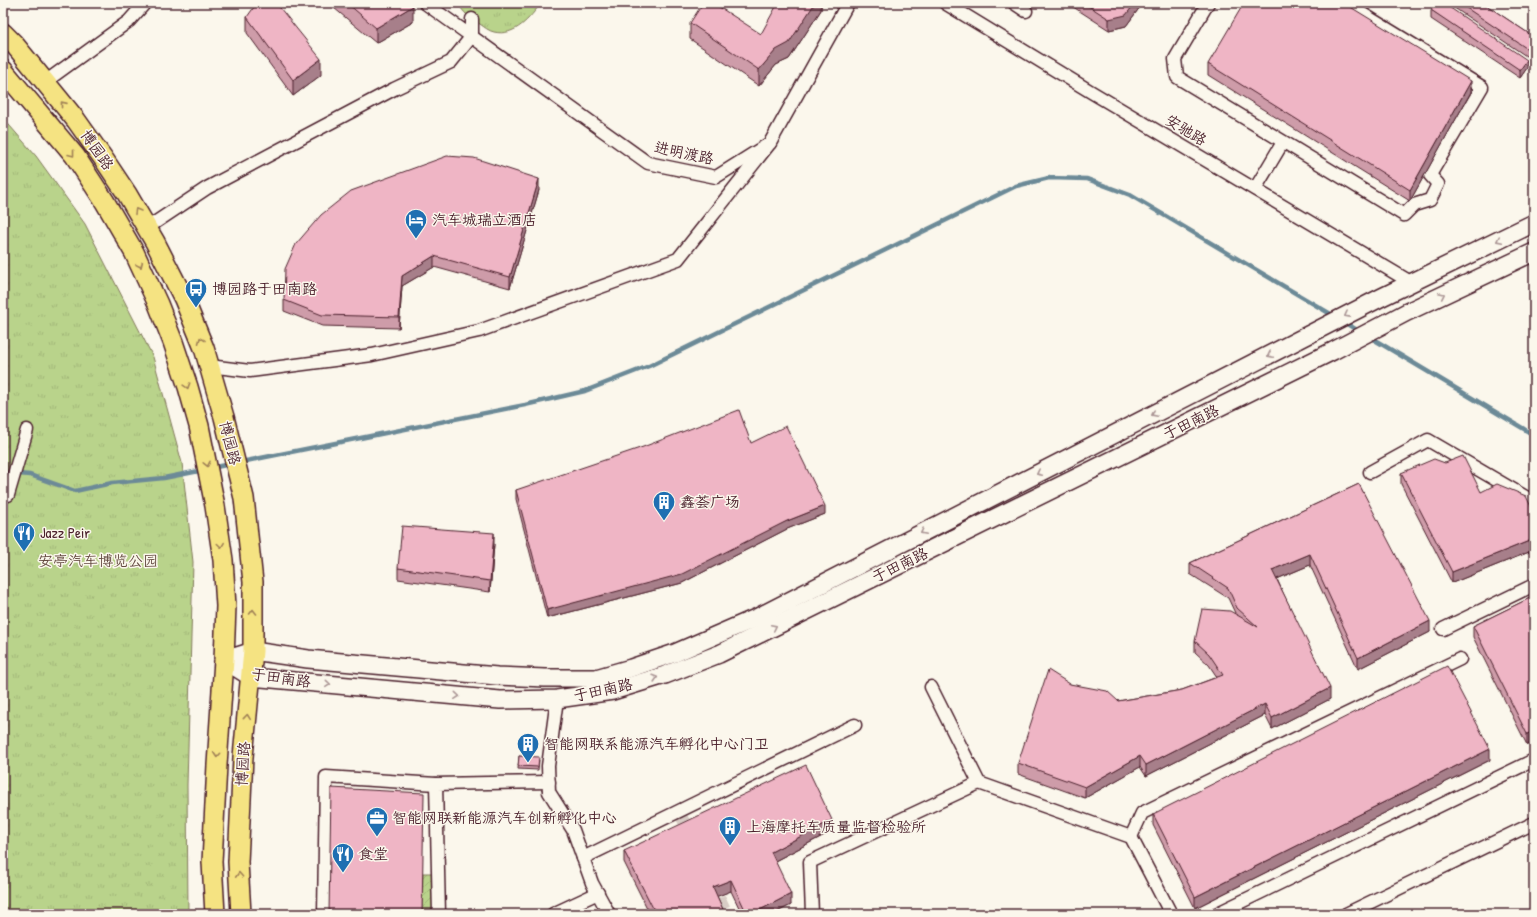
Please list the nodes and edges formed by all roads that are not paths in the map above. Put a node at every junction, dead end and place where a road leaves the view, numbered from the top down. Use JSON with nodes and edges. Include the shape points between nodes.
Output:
{"nodes":[{"id":1,"x":145,"y":3,"type":"edge"},
{"id":2,"x":425,"y":3,"type":"edge"},
{"id":3,"x":848,"y":3,"type":"edge"},
{"id":4,"x":945,"y":3,"type":"edge"},
{"id":5,"x":1014,"y":3,"type":"edge"},
{"id":6,"x":1208,"y":3,"type":"edge"},
{"id":7,"x":1345,"y":3,"type":"edge"},
{"id":8,"x":1026,"y":11,"type":"dead end"},
{"id":9,"x":472,"y":20,"type":"dead end"},
{"id":10,"x":3,"y":33,"type":"edge"},
{"id":11,"x":472,"y":36,"type":"junction"},
{"id":12,"x":3,"y":70,"type":"edge"},
{"id":13,"x":45,"y":82,"type":"junction"},
{"id":14,"x":1283,"y":142,"type":"junction"},
{"id":15,"x":770,"y":143,"type":"junction"},
{"id":16,"x":1255,"y":190,"type":"junction"},
{"id":17,"x":1534,"y":223,"type":"edge"},
{"id":18,"x":147,"y":228,"type":"junction"},
{"id":19,"x":1534,"y":252,"type":"edge"},
{"id":20,"x":1412,"y":283,"type":"junction"},
{"id":21,"x":209,"y":366,"type":"junction"},
{"id":22,"x":27,"y":430,"type":"dead end"},
{"id":23,"x":1370,"y":472,"type":"dead end"},
{"id":24,"x":8,"y":495,"type":"dead end"},
{"id":25,"x":1534,"y":502,"type":"edge"},
{"id":26,"x":854,"y":567,"type":"junction"},
{"id":27,"x":864,"y":582,"type":"junction"},
{"id":28,"x":1534,"y":585,"type":"edge"},
{"id":29,"x":1444,"y":629,"type":"dead end"},
{"id":30,"x":253,"y":651,"type":"junction"},
{"id":31,"x":1460,"y":659,"type":"dead end"},
{"id":32,"x":224,"y":660,"type":"junction"},
{"id":33,"x":251,"y":677,"type":"junction"},
{"id":34,"x":931,"y":687,"type":"dead end"},
{"id":35,"x":557,"y":699,"type":"junction"},
{"id":36,"x":854,"y":725,"type":"dead end"},
{"id":37,"x":1534,"y":760,"type":"edge"},
{"id":38,"x":549,"y":782,"type":"junction"},
{"id":39,"x":979,"y":783,"type":"junction"},
{"id":40,"x":436,"y":784,"type":"junction"},
{"id":41,"x":1534,"y":823,"type":"edge"},
{"id":42,"x":1131,"y":837,"type":"junction"},
{"id":43,"x":583,"y":858,"type":"junction"},
{"id":44,"x":598,"y":894,"type":"junction"},
{"id":45,"x":215,"y":914,"type":"edge"},
{"id":46,"x":241,"y":914,"type":"edge"},
{"id":47,"x":324,"y":914,"type":"edge"},
{"id":48,"x":439,"y":914,"type":"edge"},
{"id":49,"x":553,"y":914,"type":"edge"},
{"id":50,"x":609,"y":914,"type":"edge"},
{"id":51,"x":812,"y":914,"type":"edge"},
{"id":52,"x":1171,"y":914,"type":"edge"},
{"id":53,"x":1216,"y":914,"type":"edge"},
{"id":54,"x":1346,"y":914,"type":"edge"}],
"edges":[{"from":1,"to":13,"type":"street","via":[[130,21]]},
{"from":2,"to":11,"type":"street","name":"进明渡路"},
{"from":3,"to":15,"type":"street","name":"进明渡路"},
{"from":4,"to":16,"type":"street","name":"安驰路"},
{"from":5,"to":8,"type":"street"},
{"from":6,"to":14,"type":"street","via":[[1175,59],[1177,76]]},
{"from":7,"to":14,"type":"street","via":[[1482,87],[1430,175],[1438,184],[1430,200],[1414,205],[1404,215]]},
{"from":9,"to":11,"type":"street"},
{"from":10,"to":13,"type":"main road","name":"博园路"},
{"from":11,"to":15,"type":"street","name":"进明渡路","via":[[648,163],[716,177]]},
{"from":11,"to":18,"type":"street","via":[[451,62],[207,188]]},
{"from":12,"to":32,"type":"main road","name":"博园路","one_way":true,"via":[[75,156],[105,202],[134,252],[173,342],[199,426],[215,506],[226,606]]},
{"from":18,"to":13,"type":"main road","name":"博园路","one_way":true,"via":[[103,158]]},
{"from":14,"to":16,"type":"street"},
{"from":15,"to":21,"type":"street","via":[[678,259],[479,331],[372,355],[250,371]]},
{"from":16,"to":20,"type":"street","name":"安驰路"},
{"from":17,"to":20,"type":"street","name":"于田南路","one_way":true},
{"from":21,"to":18,"type":"main road","name":"博园路","one_way":true,"via":[[184,299]]},
{"from":27,"to":19,"type":"street","name":"于田南路","one_way":true,"via":[[1407,312]]},
{"from":20,"to":26,"type":"street","name":"于田南路","one_way":true},
{"from":30,"to":21,"type":"main road","name":"博园路","one_way":true,"via":[[253,582],[244,498]]},
{"from":22,"to":24,"type":"street"},
{"from":23,"to":25,"type":"street","via":[[1428,440]]},
{"from":26,"to":27,"type":"street"},
{"from":26,"to":30,"type":"street","name":"于田南路","via":[[758,616],[675,653],[596,678],[497,676],[308,659]]},
{"from":35,"to":27,"type":"street","name":"于田南路","one_way":true,"via":[[613,691],[665,675],[719,654]]},
{"from":28,"to":29,"type":"street"},
{"from":30,"to":32,"type":"street","name":"于田南路"},
{"from":30,"to":33,"type":"main road","name":"博园路"},
{"from":31,"to":42,"type":"street","via":[[1142,813]]},
{"from":32,"to":33,"type":"street","name":"于田南路"},
{"from":32,"to":45,"type":"main road","name":"博园路","one_way":true,"via":[[212,862]]},
{"from":33,"to":35,"type":"street","name":"于田南路","one_way":true,"via":[[500,700]]},
{"from":46,"to":33,"type":"main road","name":"博园路","one_way":true,"via":[[238,855],[243,757]]},
{"from":34,"to":39,"type":"street"},
{"from":35,"to":38,"type":"street","via":[[548,766]]},
{"from":36,"to":43,"type":"street"},
{"from":37,"to":53,"type":"street"},
{"from":38,"to":40,"type":"street"},
{"from":38,"to":43,"type":"street","via":[[549,792],[573,830]]},
{"from":39,"to":42,"type":"street"},
{"from":39,"to":51,"type":"street","via":[[810,862]]},
{"from":40,"to":47,"type":"street","via":[[326,777]]},
{"from":40,"to":48,"type":"street"},
{"from":41,"to":54,"type":"street"},
{"from":42,"to":52,"type":"street"},
{"from":43,"to":44,"type":"street"},
{"from":44,"to":49,"type":"street"},
{"from":44,"to":50,"type":"street"}]}
